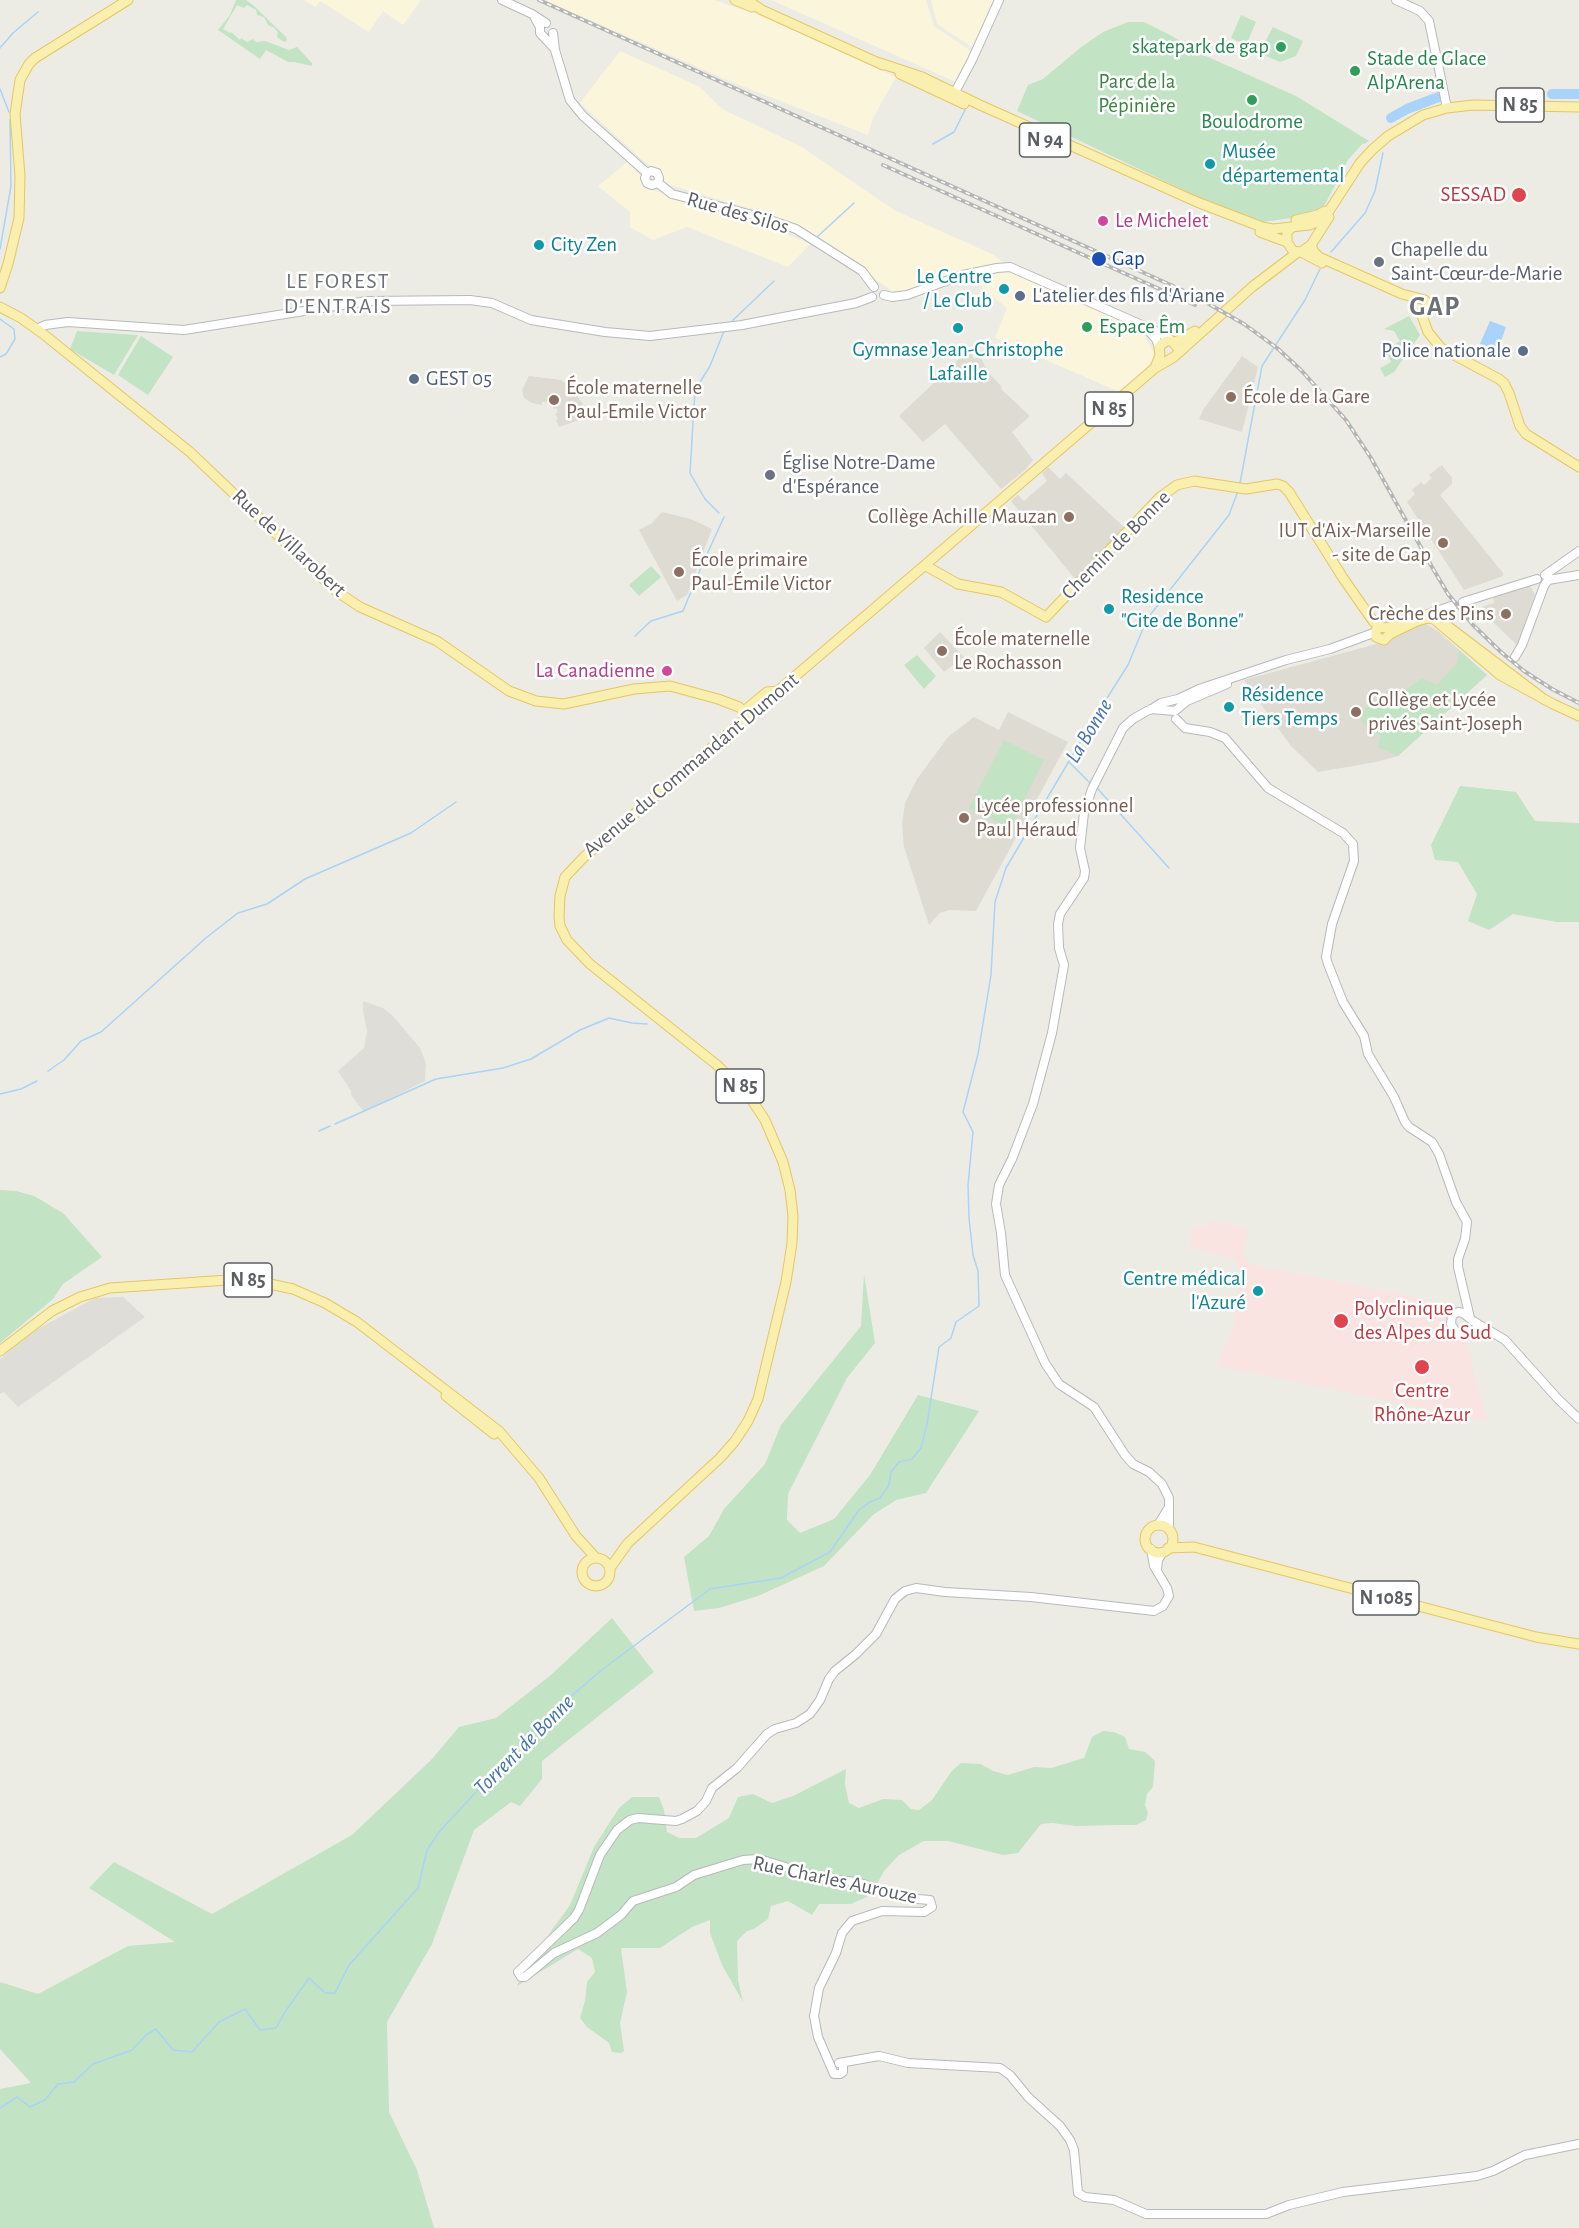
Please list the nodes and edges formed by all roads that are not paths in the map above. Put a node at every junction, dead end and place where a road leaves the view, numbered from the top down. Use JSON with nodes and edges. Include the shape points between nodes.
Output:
{"nodes":[{"id":1,"x":128,"y":0,"type":"edge"},
{"id":2,"x":502,"y":0,"type":"edge"},
{"id":3,"x":735,"y":0,"type":"edge"},
{"id":4,"x":747,"y":0,"type":"edge"},
{"id":5,"x":999,"y":0,"type":"edge"},
{"id":6,"x":1396,"y":0,"type":"edge"},
{"id":7,"x":762,"y":10,"type":"junction"},
{"id":8,"x":543,"y":25,"type":"junction"},
{"id":9,"x":549,"y":35,"type":"junction"},
{"id":10,"x":953,"y":95,"type":"junction"},
{"id":11,"x":1446,"y":104,"type":"junction"},
{"id":12,"x":1579,"y":107,"type":"edge"},
{"id":13,"x":1343,"y":188,"type":"junction"},
{"id":14,"x":1243,"y":220,"type":"junction"},
{"id":15,"x":1309,"y":225,"type":"junction"},
{"id":16,"x":1292,"y":227,"type":"junction"},
{"id":17,"x":1313,"y":242,"type":"junction"},
{"id":18,"x":1287,"y":243,"type":"junction"},
{"id":19,"x":1299,"y":252,"type":"junction"},
{"id":20,"x":1273,"y":270,"type":"junction"},
{"id":21,"x":874,"y":287,"type":"junction"},
{"id":22,"x":0,"y":288,"type":"edge"},
{"id":23,"x":884,"y":295,"type":"junction"},
{"id":24,"x":872,"y":297,"type":"junction"},
{"id":25,"x":1416,"y":303,"type":"junction"},
{"id":26,"x":0,"y":307,"type":"edge"},
{"id":27,"x":1143,"y":327,"type":"junction"},
{"id":28,"x":39,"y":331,"type":"junction"},
{"id":29,"x":1175,"y":346,"type":"junction"},
{"id":30,"x":1162,"y":354,"type":"junction"},
{"id":31,"x":1579,"y":467,"type":"edge"},
{"id":32,"x":1579,"y":551,"type":"edge"},
{"id":33,"x":926,"y":566,"type":"junction"},
{"id":34,"x":1579,"y":575,"type":"edge"},
{"id":35,"x":1546,"y":580,"type":"junction"},
{"id":36,"x":1463,"y":602,"type":"dead end"},
{"id":37,"x":1454,"y":605,"type":"dead end"},
{"id":38,"x":1428,"y":616,"type":"junction"},
{"id":39,"x":1380,"y":630,"type":"junction"},
{"id":40,"x":1507,"y":666,"type":"junction"},
{"id":41,"x":1173,"y":705,"type":"dead end"},
{"id":42,"x":1147,"y":711,"type":"dead end"},
{"id":43,"x":747,"y":713,"type":"junction"},
{"id":44,"x":1579,"y":716,"type":"edge"},
{"id":45,"x":1176,"y":719,"type":"dead end"},
{"id":46,"x":1467,"y":1300,"type":"junction"},
{"id":47,"x":1460,"y":1312,"type":"junction"},
{"id":48,"x":1472,"y":1319,"type":"junction"},
{"id":49,"x":1473,"y":1330,"type":"junction"},
{"id":50,"x":1489,"y":1330,"type":"junction"},
{"id":51,"x":0,"y":1351,"type":"edge"},
{"id":52,"x":1579,"y":1419,"type":"edge"},
{"id":53,"x":1170,"y":1506,"type":"junction"},
{"id":54,"x":1158,"y":1525,"type":"junction"},
{"id":55,"x":1171,"y":1532,"type":"junction"},
{"id":56,"x":576,"y":1536,"type":"junction"},
{"id":57,"x":628,"y":1543,"type":"junction"},
{"id":58,"x":1194,"y":1547,"type":"junction"},
{"id":59,"x":1150,"y":1549,"type":"junction"},
{"id":60,"x":1166,"y":1550,"type":"junction"},
{"id":61,"x":598,"y":1559,"type":"junction"},
{"id":62,"x":585,"y":1564,"type":"junction"},
{"id":63,"x":610,"y":1568,"type":"junction"},
{"id":64,"x":1157,"y":1574,"type":"junction"},
{"id":65,"x":1579,"y":1644,"type":"edge"},
{"id":66,"x":1579,"y":2144,"type":"edge"}],
"edges":[{"from":1,"to":22,"type":"main road","via":[[35,58],[20,80],[15,114],[19,218]]},
{"from":2,"to":8,"type":"street","via":[[532,14]]},
{"from":3,"to":7,"type":"main road","number":"N 94"},
{"from":4,"to":7,"type":"main road","number":"N 94"},
{"from":5,"to":10,"type":"street"},
{"from":6,"to":11,"type":"street","via":[[1427,17]]},
{"from":7,"to":10,"type":"main road","number":"N 94"},
{"from":8,"to":9,"type":"street","via":[[540,33]]},
{"from":8,"to":9,"type":"street","via":[[552,26]]},
{"from":9,"to":21,"type":"street","name":"Rue des Silos","via":[[576,109],[647,173],[647,183],[658,183],[672,194],[796,229],[862,271]]},
{"from":10,"to":14,"type":"main road","number":"N 94"},
{"from":10,"to":18,"type":"main road","number":"N 94","via":[[1220,217]]},
{"from":11,"to":12,"type":"main road","number":"N 85"},
{"from":11,"to":13,"type":"main road","number":"N 85","via":[[1378,144]]},
{"from":13,"to":14,"type":"main road","via":[[1318,215],[1277,223]]},
{"from":13,"to":15,"type":"main road","number":"N 85","via":[[1324,218]]},
{"from":13,"to":17,"type":"main road","number":"N 85","via":[[1344,193]]},
{"from":14,"to":16,"type":"main road","number":"N 94","via":[[1268,228]]},
{"from":15,"to":16,"type":"main road"},
{"from":15,"to":17,"type":"main road","via":[[1315,232]]},
{"from":16,"to":18,"type":"main road","via":[[1287,232]]},
{"from":17,"to":19,"type":"main road"},
{"from":17,"to":25,"type":"main road","via":[[1319,257]]},
{"from":18,"to":19,"type":"main road"},
{"from":18,"to":20,"type":"main road","via":[[1283,258]]},
{"from":19,"to":20,"type":"main road"},
{"from":19,"to":25,"type":"main road"},
{"from":20,"to":29,"type":"main road"},
{"from":21,"to":23,"type":"street","via":[[881,288]]},
{"from":21,"to":24,"type":"street"},
{"from":23,"to":24,"type":"street","via":[[878,300]]},
{"from":23,"to":27,"type":"street","via":[[907,295],[963,275],[1010,267]]},
{"from":24,"to":28,"type":"street","via":[[742,325],[650,336],[531,320],[492,303],[380,299],[184,330],[94,323],[52,324]]},
{"from":25,"to":31,"type":"main road","via":[[1423,300],[1428,305],[1420,314],[1441,348],[1499,379],[1508,390],[1526,434]]},
{"from":26,"to":28,"type":"main road","name":"Rue de Villarobert"},
{"from":27,"to":29,"type":"street","via":[[1161,333]]},
{"from":27,"to":30,"type":"street","via":[[1154,336]]},
{"from":28,"to":43,"type":"main road","name":"Rue de Villarobert","via":[[190,452],[336,591],[366,610],[437,641],[510,691],[536,701],[564,704],[634,689],[670,686],[718,699]]},
{"from":29,"to":30,"type":"main road"},
{"from":29,"to":30,"type":"main road","via":[[1167,341]]},
{"from":30,"to":33,"type":"main road","name":"Avenue du Commandant Dumont","number":"N 85","via":[[1155,368]]},
{"from":32,"to":35,"type":"street"},
{"from":33,"to":39,"type":"main road","name":"Chemin de Bonne","via":[[958,585],[1002,592],[1046,617],[1177,484],[1191,481],[1236,489],[1277,484],[1285,487]]},
{"from":33,"to":43,"type":"main road","name":"Avenue du Commandant Dumont","number":"N 85","via":[[778,691],[767,692]]},
{"from":34,"to":35,"type":"street"},
{"from":35,"to":36,"type":"street","via":[[1540,575]]},
{"from":35,"to":40,"type":"street","via":[[1522,645]]},
{"from":37,"to":38,"type":"street"},
{"from":38,"to":39,"type":"main road"},
{"from":38,"to":40,"type":"main road","via":[[1439,618]]},
{"from":39,"to":41,"type":"street","via":[[1330,650],[1238,677]]},
{"from":40,"to":44,"type":"main road","via":[[1545,700]]},
{"from":42,"to":53,"type":"street","via":[[1123,728],[1084,813],[1080,848],[1084,878],[1060,914],[1058,924],[1064,965],[1052,1033],[1033,1104],[999,1185],[996,1204],[1005,1275],[1052,1376],[1094,1407],[1125,1455],[1162,1484]]},
{"from":43,"to":57,"type":"main road","name":"Avenue du Commandant Dumont","number":"N 85","via":[[574,866],[561,888],[559,917],[564,934],[579,954],[717,1065],[751,1100],[765,1120],[790,1190],[791,1253],[758,1399],[748,1421],[713,1464]]},
{"from":45,"to":46,"type":"street","via":[[1185,728],[1225,738],[1268,788],[1348,837],[1354,861],[1332,924],[1326,957],[1343,1002],[1364,1036],[1368,1054],[1405,1122],[1432,1142],[1467,1222],[1458,1259]]},
{"from":46,"to":47,"type":"street"},
{"from":46,"to":48,"type":"street"},
{"from":47,"to":48,"type":"street"},
{"from":47,"to":49,"type":"street","via":[[1450,1321],[1453,1329],[1464,1335]]},
{"from":48,"to":49,"type":"street"},
{"from":48,"to":50,"type":"street"},
{"from":49,"to":50,"type":"street"},
{"from":50,"to":52,"type":"street","via":[[1511,1346]]},
{"from":51,"to":56,"type":"main road","number":"N 85","via":[[52,1311],[110,1288],[219,1280],[273,1284],[342,1312],[517,1452],[550,1493]]},
{"from":53,"to":54,"type":"street"},
{"from":53,"to":55,"type":"street"},
{"from":54,"to":55,"type":"main road"},
{"from":54,"to":59,"type":"main road","via":[[1146,1534],[1145,1543]]},
{"from":55,"to":58,"type":"main road","number":"N 1085"},
{"from":55,"to":60,"type":"main road","via":[[1172,1542]]},
{"from":56,"to":61,"type":"main road","number":"N 85"},
{"from":56,"to":62,"type":"main road","number":"N 85"},
{"from":57,"to":61,"type":"main road","number":"N 85"},
{"from":57,"to":63,"type":"main road","number":"N 85"},
{"from":58,"to":60,"type":"main road","number":"N 1085"},
{"from":58,"to":65,"type":"main road","number":"N 1085","via":[[1536,1637]]},
{"from":59,"to":60,"type":"main road"},
{"from":59,"to":64,"type":"street","name":"Rue Charles Aurouze"},
{"from":60,"to":64,"type":"street","via":[[1158,1560]]},
{"from":61,"to":62,"type":"main road"},
{"from":61,"to":63,"type":"main road"},
{"from":62,"to":63,"type":"main road","via":[[583,1578],[593,1586],[606,1582]]},
{"from":64,"to":66,"type":"street","name":"Rue Charles Aurouze","via":[[1169,1596],[1158,1610],[1148,1611],[1031,1597],[916,1588],[905,1591],[876,1634],[829,1678],[810,1714],[774,1729],[763,1738],[737,1768],[712,1788],[697,1810],[676,1821],[638,1818],[617,1830],[600,1855],[574,1918],[518,1972],[520,1977],[554,1953],[597,1933],[633,1901],[676,1887],[694,1875],[759,1859],[825,1879],[857,1882],[905,1898],[932,1902],[924,1912],[882,1911],[846,1925],[819,1988],[816,2005],[815,2026],[824,2052],[839,2065],[879,2056],[1005,2070],[1070,2140],[1078,2193],[1085,2197],[1114,2200],[1146,2214],[1266,2214],[1343,2192],[1477,2176],[1526,2155]]}]}
